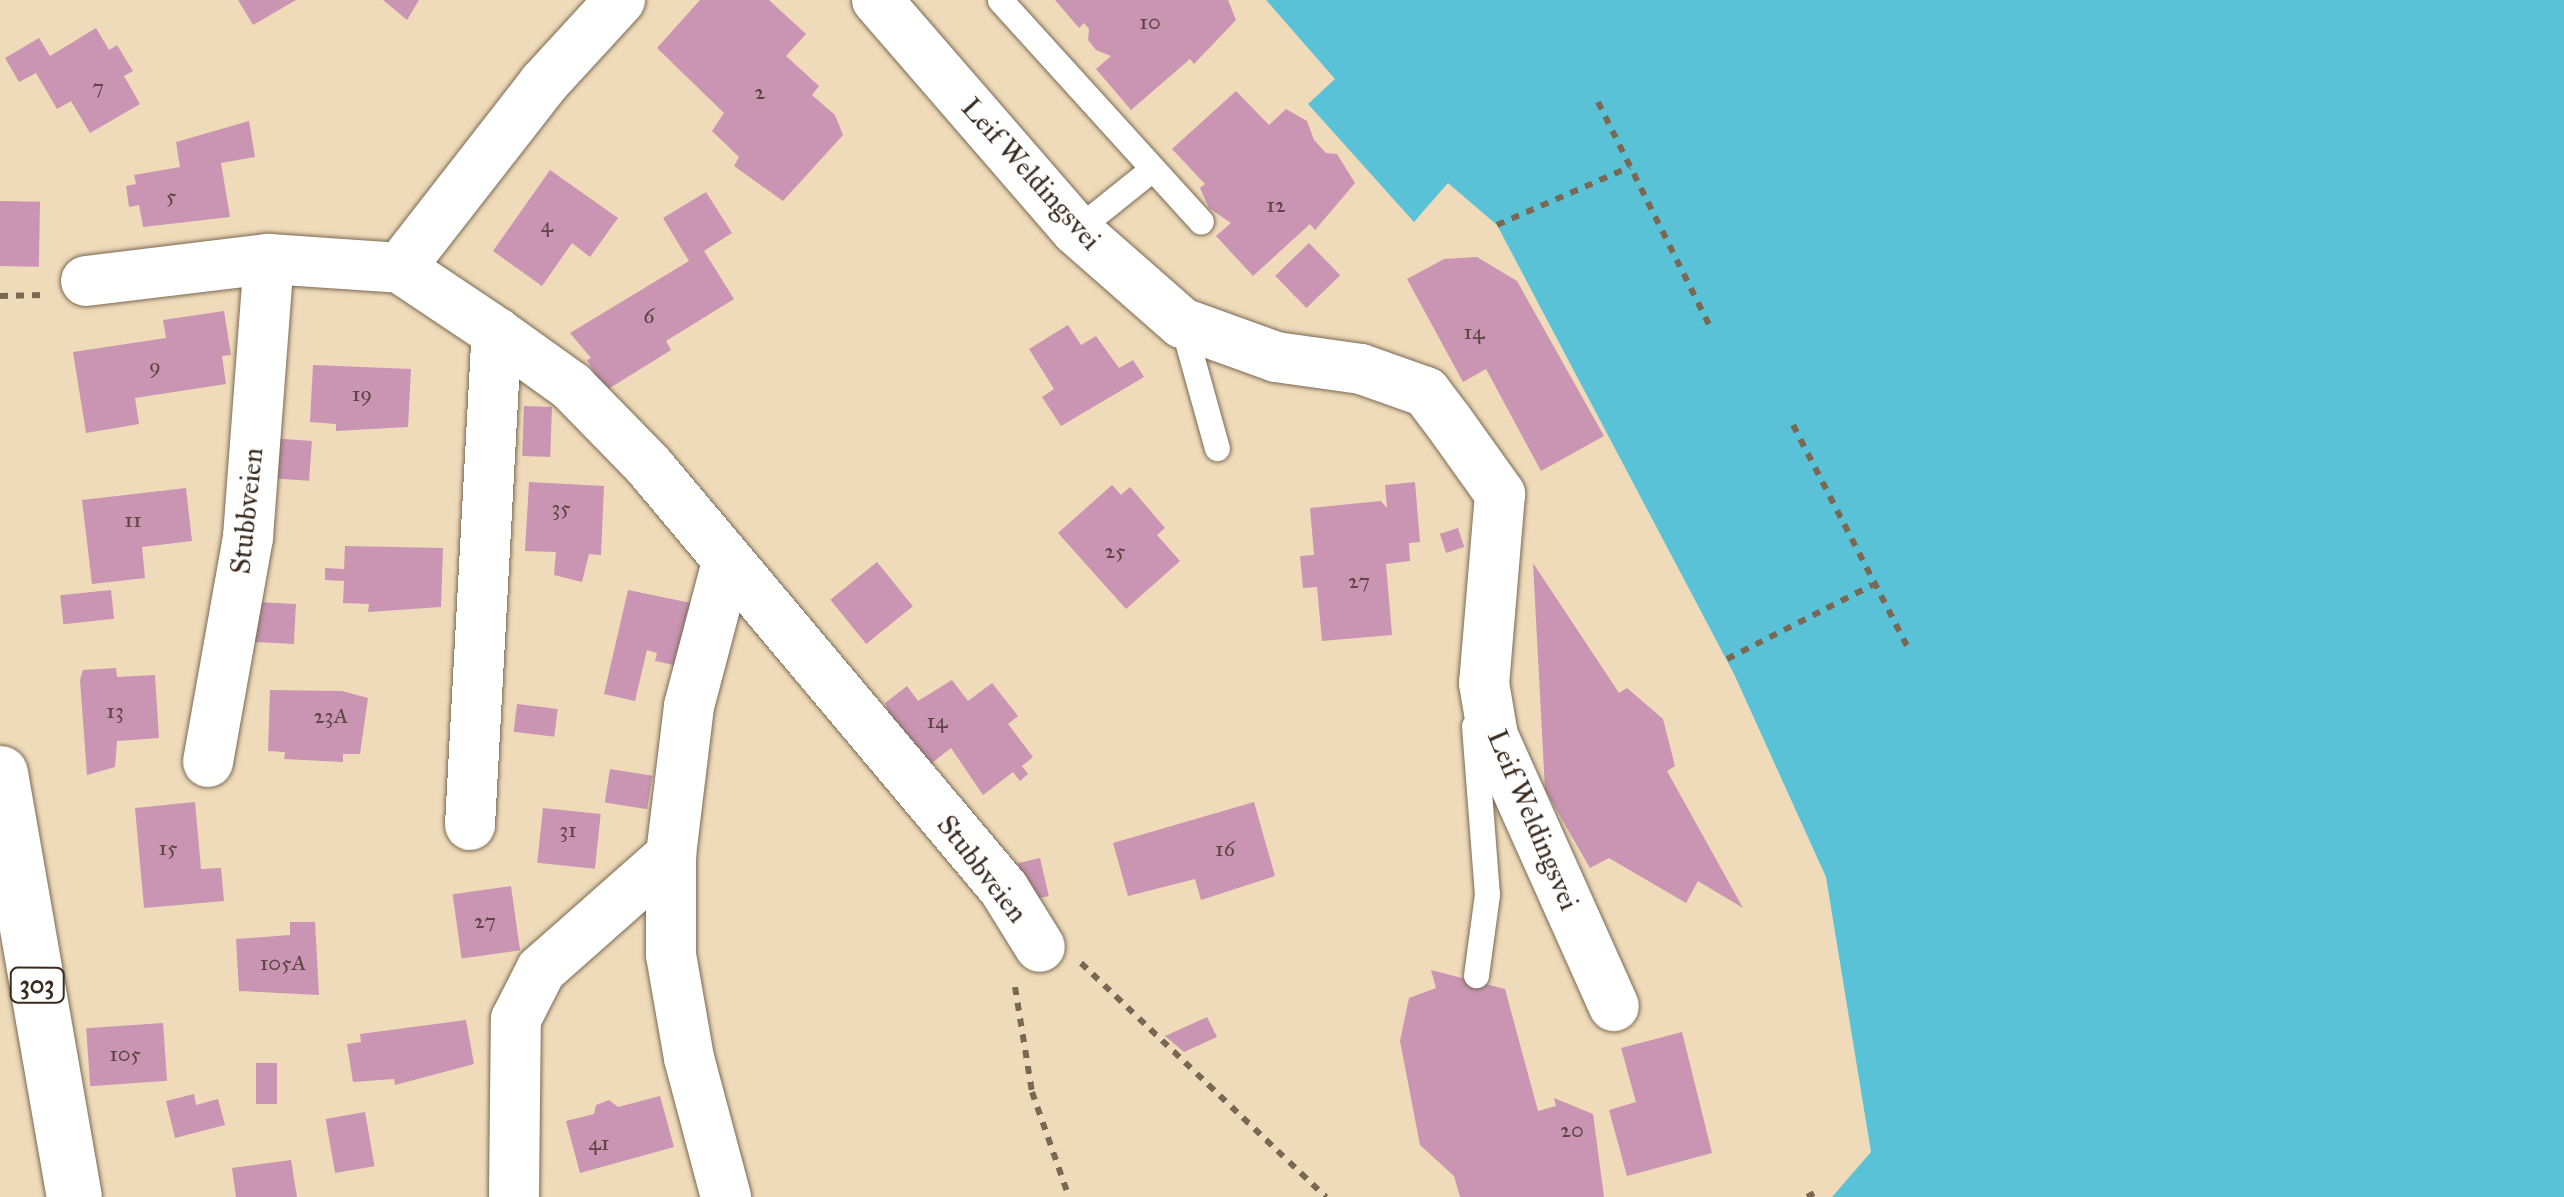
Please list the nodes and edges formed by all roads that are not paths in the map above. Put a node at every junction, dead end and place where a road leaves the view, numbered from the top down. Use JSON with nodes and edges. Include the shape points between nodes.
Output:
{"nodes":[{"id":1,"x":620,"y":0,"type":"edge"},
{"id":2,"x":877,"y":0,"type":"edge"},
{"id":3,"x":1000,"y":0,"type":"edge"},
{"id":4,"x":1152,"y":170,"type":"junction"},
{"id":5,"x":1201,"y":222,"type":"dead end"},
{"id":6,"x":1076,"y":230,"type":"junction"},
{"id":7,"x":268,"y":258,"type":"junction"},
{"id":8,"x":400,"y":268,"type":"junction"},
{"id":9,"x":65,"y":288,"type":"road end"},
{"id":10,"x":1182,"y":323,"type":"junction"},
{"id":11,"x":497,"y":333,"type":"junction"},
{"id":12,"x":1218,"y":448,"type":"dead end"},
{"id":13,"x":727,"y":562,"type":"junction"},
{"id":14,"x":1484,"y":683,"type":"junction"},
{"id":15,"x":208,"y":762,"type":"dead end"},
{"id":16,"x":0,"y":773,"type":"edge"},
{"id":17,"x":470,"y":826,"type":"dead end"},
{"id":18,"x":672,"y":855,"type":"junction"},
{"id":19,"x":1040,"y":948,"type":"road end"},
{"id":20,"x":1476,"y":975,"type":"dead end"},
{"id":21,"x":1614,"y":1006,"type":"dead end"},
{"id":22,"x":514,"y":1196,"type":"edge"},
{"id":23,"x":74,"y":1197,"type":"edge"},
{"id":24,"x":726,"y":1197,"type":"edge"}],
"edges":[{"from":1,"to":8,"type":"street","via":[[543,84]]},
{"from":2,"to":6,"type":"street","name":"Leif Weldingsvei"},
{"from":3,"to":4,"type":"lane"},
{"from":4,"to":5,"type":"lane"},
{"from":4,"to":6,"type":"lane"},
{"from":6,"to":10,"type":"street","name":"Leif Weldingsvei"},
{"from":7,"to":8,"type":"street","name":"Stubbveien"},
{"from":7,"to":9,"type":"street","name":"Stubbveien"},
{"from":7,"to":15,"type":"street","name":"Stubbveien","via":[[248,537]]},
{"from":8,"to":11,"type":"street","name":"Stubbveien"},
{"from":10,"to":12,"type":"lane"},
{"from":10,"to":14,"type":"street","name":"Leif Weldingsvei","via":[[1276,357],[1361,369],[1426,392],[1500,494]]},
{"from":11,"to":13,"type":"street","name":"Stubbveien","via":[[572,386]]},
{"from":11,"to":17,"type":"street"},
{"from":13,"to":18,"type":"street","via":[[689,706]]},
{"from":13,"to":19,"type":"street","name":"Stubbveien","via":[[1004,888]]},
{"from":14,"to":20,"type":"lane","via":[[1472,737],[1487,894]]},
{"from":14,"to":21,"type":"street","name":"Leif Weldingsvei","via":[[1494,736]]},
{"from":16,"to":23,"type":"main road","number":"303"},
{"from":18,"to":22,"type":"street","via":[[541,970],[516,1019]]},
{"from":18,"to":24,"type":"street","via":[[672,955],[689,1058]]}]}
